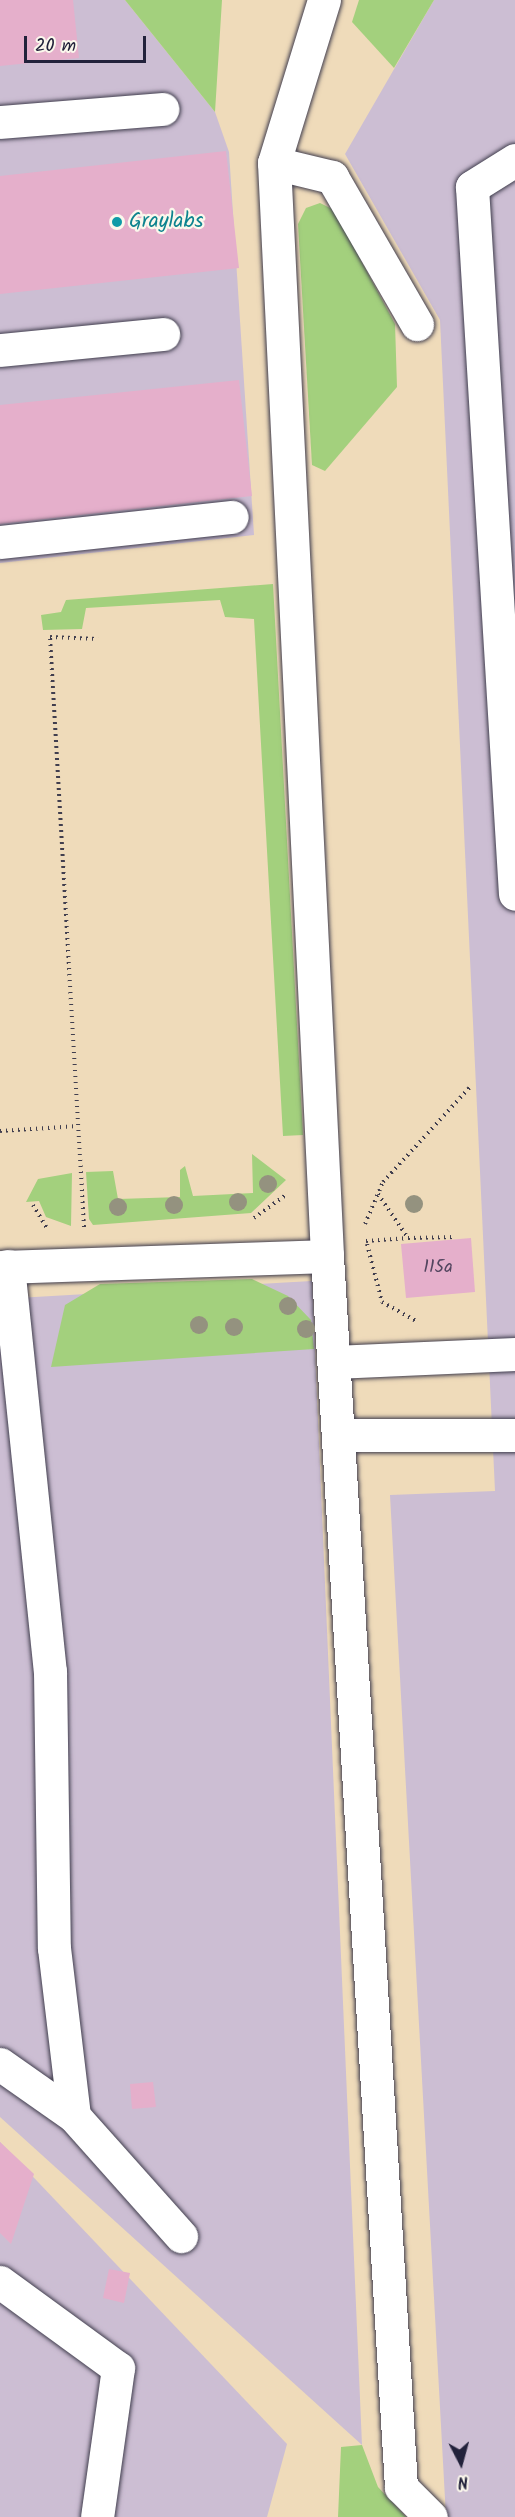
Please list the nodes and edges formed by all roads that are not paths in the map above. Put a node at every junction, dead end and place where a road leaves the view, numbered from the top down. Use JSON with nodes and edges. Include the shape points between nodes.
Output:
{"nodes":[{"id":1,"x":324,"y":0,"type":"edge"},
{"id":2,"x":162,"y":109,"type":"dead end"},
{"id":3,"x":0,"y":122,"type":"edge"},
{"id":4,"x":515,"y":160,"type":"edge"},
{"id":5,"x":274,"y":163,"type":"junction"},
{"id":6,"x":417,"y":324,"type":"dead end"},
{"id":7,"x":163,"y":334,"type":"dead end"},
{"id":8,"x":0,"y":350,"type":"edge"},
{"id":9,"x":232,"y":518,"type":"dead end"},
{"id":10,"x":0,"y":542,"type":"edge"},
{"id":11,"x":515,"y":894,"type":"edge"},
{"id":12,"x":327,"y":1256,"type":"junction"},
{"id":13,"x":4,"y":1266,"type":"edge"},
{"id":14,"x":515,"y":1354,"type":"edge"},
{"id":15,"x":334,"y":1362,"type":"junction"},
{"id":16,"x":338,"y":1435,"type":"junction"},
{"id":17,"x":515,"y":1435,"type":"edge"},
{"id":18,"x":0,"y":2064,"type":"edge"},
{"id":19,"x":74,"y":2116,"type":"junction"},
{"id":20,"x":181,"y":2236,"type":"dead end"},
{"id":21,"x":0,"y":2282,"type":"edge"},
{"id":22,"x":97,"y":2517,"type":"edge"},
{"id":23,"x":431,"y":2517,"type":"edge"}],
"edges":[{"from":1,"to":5,"type":"lane"},
{"from":2,"to":3,"type":"lane"},
{"from":4,"to":11,"type":"lane","via":[[472,187]]},
{"from":5,"to":6,"type":"lane","via":[[332,177]]},
{"from":5,"to":12,"type":"lane"},
{"from":7,"to":8,"type":"lane"},
{"from":9,"to":10,"type":"lane"},
{"from":12,"to":13,"type":"lane"},
{"from":12,"to":15,"type":"lane"},
{"from":13,"to":19,"type":"lane","via":[[50,1671],[54,1948]]},
{"from":14,"to":15,"type":"lane"},
{"from":15,"to":16,"type":"lane"},
{"from":16,"to":17,"type":"lane"},
{"from":16,"to":23,"type":"lane","via":[[401,2487]]},
{"from":18,"to":19,"type":"lane"},
{"from":19,"to":20,"type":"lane"},
{"from":21,"to":22,"type":"lane","via":[[118,2368]]}]}
